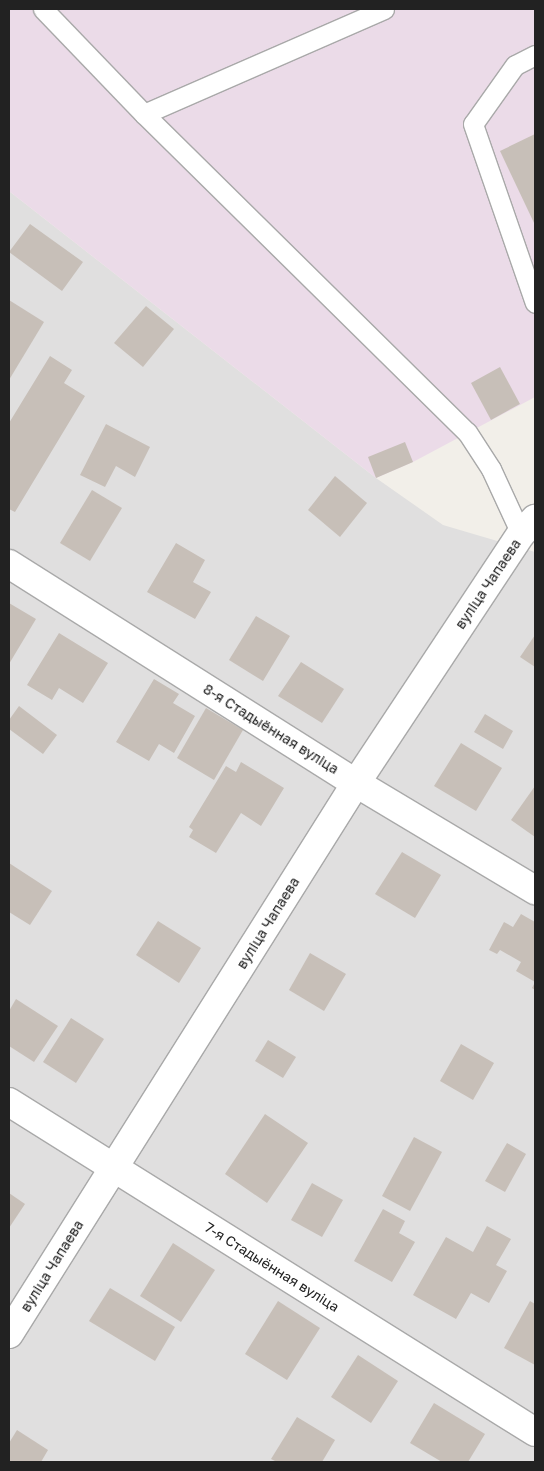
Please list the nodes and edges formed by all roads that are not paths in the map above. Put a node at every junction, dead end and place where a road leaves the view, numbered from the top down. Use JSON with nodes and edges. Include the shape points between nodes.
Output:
{"nodes":[{"id":1,"x":44,"y":9,"type":"edge"},
{"id":2,"x":384,"y":9,"type":"edge"},
{"id":3,"x":535,"y":55,"type":"edge"},
{"id":4,"x":144,"y":114,"type":"junction"},
{"id":5,"x":535,"y":304,"type":"edge"},
{"id":6,"x":528,"y":527,"type":"edge"},
{"id":7,"x":9,"y":564,"type":"edge"},
{"id":8,"x":356,"y":783,"type":"junction"},
{"id":9,"x":535,"y":890,"type":"edge"},
{"id":10,"x":9,"y":1102,"type":"edge"},
{"id":11,"x":113,"y":1169,"type":"junction"},
{"id":12,"x":9,"y":1334,"type":"edge"},
{"id":13,"x":535,"y":1432,"type":"edge"}],
"edges":[{"from":1,"to":4,"type":"lane"},
{"from":2,"to":4,"type":"lane"},
{"from":3,"to":5,"type":"lane","via":[[515,64],[473,124]]},
{"from":4,"to":6,"type":"lane","via":[[467,432]]},
{"from":6,"to":8,"type":"street","name":"вуліца Чапаева"},
{"from":7,"to":8,"type":"street","name":"8-я Стадыённая вуліца"},
{"from":8,"to":9,"type":"street","name":"8-я Стадыённая вуліца"},
{"from":8,"to":11,"type":"street","name":"вуліца Чапаева"},
{"from":10,"to":11,"type":"street","name":"7-я Стадыённая вуліца"},
{"from":11,"to":12,"type":"street","name":"вуліца Чапаева"},
{"from":11,"to":13,"type":"street","name":"7-я Стадыённая вуліца"}]}
